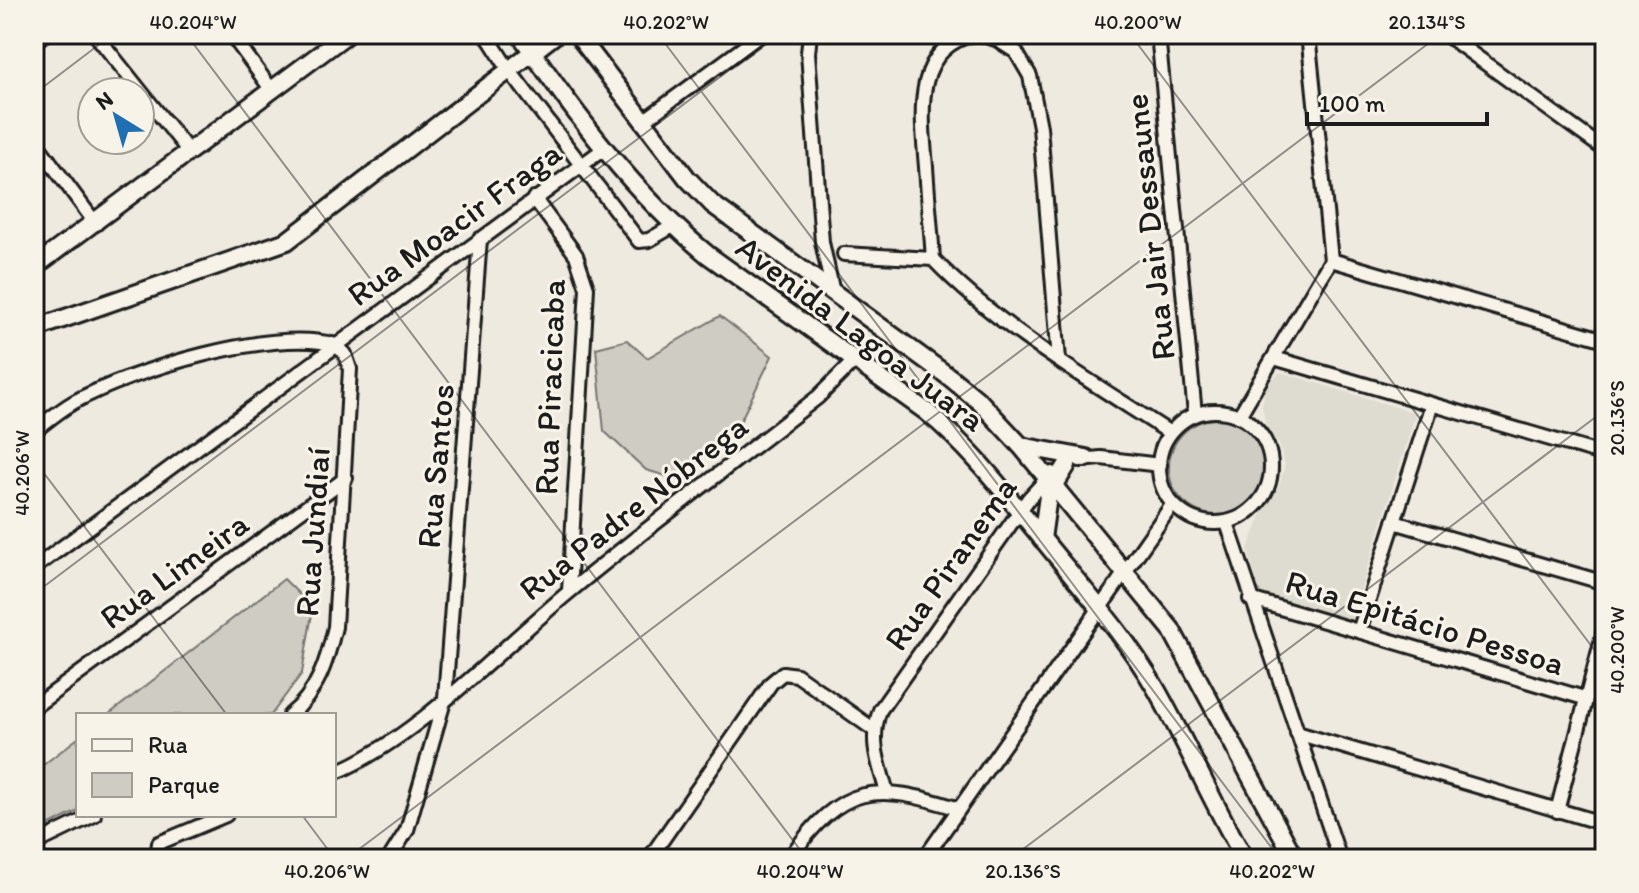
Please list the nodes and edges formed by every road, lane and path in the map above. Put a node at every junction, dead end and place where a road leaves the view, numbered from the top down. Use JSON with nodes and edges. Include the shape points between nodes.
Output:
{"nodes":[{"id":1,"x":45,"y":34,"type":"edge"},
{"id":2,"x":95,"y":34,"type":"edge"},
{"id":3,"x":231,"y":34,"type":"edge"},
{"id":4,"x":347,"y":34,"type":"edge"},
{"id":5,"x":486,"y":34,"type":"edge"},
{"id":6,"x":520,"y":34,"type":"edge"},
{"id":7,"x":556,"y":34,"type":"edge"},
{"id":8,"x":577,"y":34,"type":"edge"},
{"id":9,"x":762,"y":34,"type":"edge"},
{"id":10,"x":810,"y":34,"type":"edge"},
{"id":11,"x":977,"y":34,"type":"edge"},
{"id":12,"x":1158,"y":34,"type":"edge"},
{"id":13,"x":1308,"y":34,"type":"edge"},
{"id":14,"x":1445,"y":34,"type":"edge"},
{"id":15,"x":34,"y":42,"type":"edge"},
{"id":16,"x":533,"y":52,"type":"junction"},
{"id":17,"x":509,"y":70,"type":"junction"},
{"id":18,"x":271,"y":89,"type":"junction"},
{"id":19,"x":642,"y":122,"type":"junction"},
{"id":20,"x":34,"y":140,"type":"edge"},
{"id":21,"x":605,"y":148,"type":"junction"},
{"id":22,"x":1605,"y":150,"type":"edge"},
{"id":23,"x":190,"y":153,"type":"junction"},
{"id":24,"x":582,"y":164,"type":"junction"},
{"id":25,"x":534,"y":198,"type":"junction"},
{"id":26,"x":96,"y":224,"type":"junction"},
{"id":27,"x":673,"y":226,"type":"junction"},
{"id":28,"x":480,"y":239,"type":"junction"},
{"id":29,"x":844,"y":254,"type":"dead end"},
{"id":30,"x":933,"y":259,"type":"junction"},
{"id":31,"x":1331,"y":260,"type":"junction"},
{"id":32,"x":34,"y":267,"type":"edge"},
{"id":33,"x":834,"y":296,"type":"junction"},
{"id":34,"x":34,"y":329,"type":"edge"},
{"id":35,"x":1605,"y":340,"type":"edge"},
{"id":36,"x":336,"y":345,"type":"junction"},
{"id":37,"x":1274,"y":358,"type":"junction"},
{"id":38,"x":855,"y":360,"type":"junction"},
{"id":39,"x":1059,"y":360,"type":"junction"},
{"id":40,"x":1431,"y":407,"type":"junction"},
{"id":41,"x":1195,"y":414,"type":"junction"},
{"id":42,"x":1239,"y":416,"type":"junction"},
{"id":43,"x":34,"y":431,"type":"edge"},
{"id":44,"x":1170,"y":433,"type":"junction"},
{"id":45,"x":1021,"y":446,"type":"junction"},
{"id":46,"x":1605,"y":455,"type":"edge"},
{"id":47,"x":1086,"y":458,"type":"junction"},
{"id":48,"x":1067,"y":465,"type":"joint"},
{"id":49,"x":1160,"y":465,"type":"junction"},
{"id":50,"x":346,"y":478,"type":"junction"},
{"id":51,"x":1049,"y":482,"type":"junction"},
{"id":52,"x":1172,"y":505,"type":"junction"},
{"id":53,"x":1020,"y":511,"type":"junction"},
{"id":54,"x":1394,"y":522,"type":"junction"},
{"id":55,"x":1227,"y":523,"type":"junction"},
{"id":56,"x":1042,"y":539,"type":"junction"},
{"id":57,"x":34,"y":568,"type":"edge"},
{"id":58,"x":1124,"y":570,"type":"junction"},
{"id":59,"x":1605,"y":583,"type":"edge"},
{"id":60,"x":569,"y":591,"type":"junction"},
{"id":61,"x":1250,"y":599,"type":"junction"},
{"id":62,"x":1099,"y":607,"type":"junction"},
{"id":63,"x":1605,"y":627,"type":"edge"},
{"id":64,"x":1359,"y":631,"type":"junction"},
{"id":65,"x":445,"y":698,"type":"junction"},
{"id":66,"x":1584,"y":698,"type":"junction"},
{"id":67,"x":34,"y":707,"type":"edge"},
{"id":68,"x":292,"y":713,"type":"edge"},
{"id":69,"x":873,"y":729,"type":"junction"},
{"id":70,"x":1297,"y":733,"type":"junction"},
{"id":71,"x":336,"y":772,"type":"edge"},
{"id":72,"x":887,"y":792,"type":"junction"},
{"id":73,"x":959,"y":809,"type":"junction"},
{"id":74,"x":1557,"y":811,"type":"junction"},
{"id":75,"x":90,"y":817,"type":"edge"},
{"id":76,"x":220,"y":817,"type":"edge"},
{"id":77,"x":1605,"y":824,"type":"edge"},
{"id":78,"x":34,"y":844,"type":"edge"},
{"id":79,"x":157,"y":859,"type":"edge"},
{"id":80,"x":389,"y":859,"type":"edge"},
{"id":81,"x":649,"y":859,"type":"edge"},
{"id":82,"x":789,"y":859,"type":"edge"},
{"id":83,"x":924,"y":859,"type":"edge"},
{"id":84,"x":1245,"y":859,"type":"edge"},
{"id":85,"x":1295,"y":859,"type":"edge"},
{"id":86,"x":1340,"y":859,"type":"edge"}],
"edges":[{"from":1,"to":15,"type":"street"},
{"from":2,"to":23,"type":"street"},
{"from":3,"to":18,"type":"street"},
{"from":4,"to":18,"type":"main road"},
{"from":5,"to":17,"type":"street"},
{"from":6,"to":16,"type":"main road","name":"Avenida Lagoa Juara"},
{"from":7,"to":16,"type":"main road"},
{"from":8,"to":19,"type":"main road","name":"Avenida Lagoa Juara"},
{"from":9,"to":19,"type":"street"},
{"from":10,"to":33,"type":"street","via":[[824,260]]},
{"from":11,"to":30,"type":"street","via":[[947,45],[937,57],[921,104]]},
{"from":11,"to":39,"type":"street","via":[[1016,52],[1030,76],[1040,127]]},
{"from":12,"to":41,"type":"street","name":"Rua Jair Dessaune"},
{"from":13,"to":31,"type":"street"},
{"from":14,"to":22,"type":"street"},
{"from":16,"to":17,"type":"main road"},
{"from":16,"to":21,"type":"main road","name":"Avenida Lagoa Juara"},
{"from":17,"to":24,"type":"street"},
{"from":17,"to":34,"type":"main road","via":[[287,241]]},
{"from":18,"to":23,"type":"main road"},
{"from":19,"to":33,"type":"main road","name":"Avenida Lagoa Juara","via":[[712,204]]},
{"from":20,"to":26,"type":"street"},
{"from":21,"to":24,"type":"street","name":"Rua Moacir Fraga"},
{"from":21,"to":27,"type":"main road","name":"Avenida Lagoa Juara"},
{"from":23,"to":26,"type":"main road"},
{"from":24,"to":25,"type":"street","name":"Rua Moacir Fraga"},
{"from":24,"to":27,"type":"street","via":[[639,241]]},
{"from":25,"to":28,"type":"street","name":"Rua Moacir Fraga"},
{"from":25,"to":60,"type":"street","name":"Rua Piracicaba","via":[[576,255],[587,288]]},
{"from":26,"to":32,"type":"main road"},
{"from":27,"to":38,"type":"main road","name":"Avenida Lagoa Juara"},
{"from":28,"to":36,"type":"street","name":"Rua Moacir Fraga"},
{"from":28,"to":65,"type":"street","name":"Rua Santos"},
{"from":29,"to":30,"type":"street"},
{"from":30,"to":39,"type":"street","via":[[962,289]]},
{"from":31,"to":35,"type":"street"},
{"from":31,"to":37,"type":"street"},
{"from":33,"to":45,"type":"main road","name":"Avenida Lagoa Juara","via":[[952,379]]},
{"from":36,"to":43,"type":"street","via":[[292,339],[233,347],[106,387],[72,403]]},
{"from":36,"to":50,"type":"street","name":"Rua Jundiaí","via":[[350,369]]},
{"from":36,"to":57,"type":"street","name":"Rua Moacir Fraga"},
{"from":37,"to":40,"type":"street"},
{"from":37,"to":42,"type":"street"},
{"from":38,"to":53,"type":"main road","name":"Avenida Lagoa Juara","via":[[956,436]]},
{"from":38,"to":60,"type":"street","name":"Rua Padre Nóbrega","via":[[818,397]]},
{"from":39,"to":44,"type":"street"},
{"from":40,"to":46,"type":"street"},
{"from":40,"to":54,"type":"street"},
{"from":41,"to":42,"type":"street"},
{"from":41,"to":44,"type":"street"},
{"from":42,"to":55,"type":"street","via":[[1264,438],[1271,472],[1262,496]]},
{"from":44,"to":49,"type":"street"},
{"from":45,"to":47,"type":"main road"},
{"from":45,"to":51,"type":"main road","name":"Avenida Lagoa Juara"},
{"from":47,"to":48,"type":"street","name":"Rua Piranema"},
{"from":47,"to":49,"type":"street","name":"Rua Piranema"},
{"from":48,"to":51,"type":"main road"},
{"from":49,"to":52,"type":"street","via":[[1161,484]]},
{"from":50,"to":67,"type":"street","name":"Rua Limeira"},
{"from":50,"to":68,"type":"street","name":"Rua Jundiaí","via":[[335,627],[327,664],[305,702]]},
{"from":51,"to":53,"type":"street","name":"Rua Piranema"},
{"from":51,"to":56,"type":"main road"},
{"from":51,"to":58,"type":"main road","name":"Avenida Lagoa Juara"},
{"from":52,"to":55,"type":"street","via":[[1197,520]]},
{"from":52,"to":58,"type":"street"},
{"from":53,"to":56,"type":"main road","name":"Avenida Lagoa Juara"},
{"from":53,"to":69,"type":"street","name":"Rua Piranema","via":[[880,710]]},
{"from":54,"to":59,"type":"street"},
{"from":54,"to":64,"type":"street"},
{"from":55,"to":61,"type":"street"},
{"from":56,"to":62,"type":"main road","name":"Avenida Lagoa Juara"},
{"from":58,"to":62,"type":"street"},
{"from":58,"to":85,"type":"main road","name":"Avenida Lagoa Juara","via":[[1171,629],[1200,678]]},
{"from":60,"to":65,"type":"street","name":"Rua Padre Nóbrega"},
{"from":61,"to":64,"type":"street","name":"Rua Epitácio Pessoa"},
{"from":61,"to":70,"type":"street"},
{"from":62,"to":73,"type":"street"},
{"from":62,"to":84,"type":"main road","name":"Avenida Lagoa Juara","via":[[1156,688]]},
{"from":63,"to":66,"type":"street"},
{"from":64,"to":66,"type":"street","name":"Rua Epitácio Pessoa"},
{"from":65,"to":71,"type":"street","name":"Rua Padre Nóbrega","via":[[366,760]]},
{"from":65,"to":80,"type":"street","name":"Rua Santos","via":[[407,830]]},
{"from":66,"to":74,"type":"street"},
{"from":69,"to":72,"type":"street"},
{"from":69,"to":81,"type":"street","via":[[797,675],[783,673]]},
{"from":70,"to":74,"type":"street"},
{"from":70,"to":86,"type":"street"},
{"from":72,"to":73,"type":"street"},
{"from":72,"to":82,"type":"street","via":[[857,795],[834,808]]},
{"from":73,"to":83,"type":"street"},
{"from":74,"to":77,"type":"street"},
{"from":75,"to":78,"type":"street"},
{"from":76,"to":79,"type":"street","via":[[168,836],[159,843]]}]}
